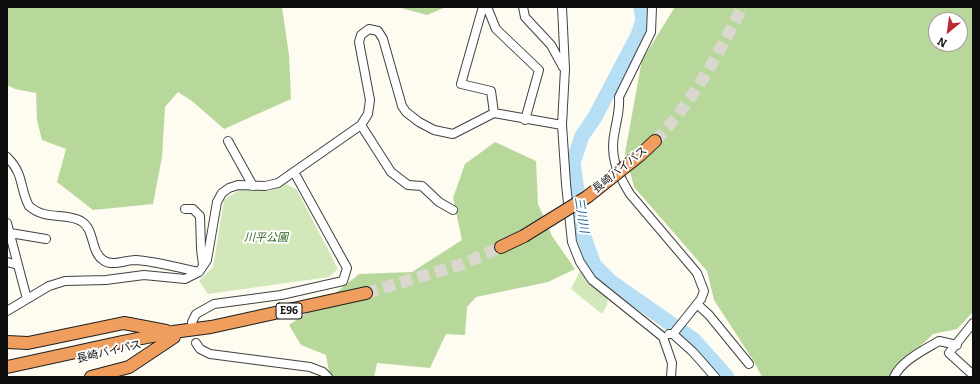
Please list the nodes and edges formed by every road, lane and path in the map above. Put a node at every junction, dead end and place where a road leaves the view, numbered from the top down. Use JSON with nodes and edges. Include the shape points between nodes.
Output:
{"nodes":[{"id":1,"x":487,"y":7,"type":"edge"},
{"id":2,"x":523,"y":7,"type":"edge"},
{"id":3,"x":562,"y":7,"type":"edge"},
{"id":4,"x":652,"y":7,"type":"edge"},
{"id":5,"x":564,"y":69,"type":"junction"},
{"id":6,"x":494,"y":113,"type":"junction"},
{"id":7,"x":525,"y":120,"type":"junction"},
{"id":8,"x":361,"y":125,"type":"junction"},
{"id":9,"x":562,"y":125,"type":"junction"},
{"id":10,"x":655,"y":141,"type":"tunnel mouth"},
{"id":11,"x":228,"y":142,"type":"dead end"},
{"id":12,"x":7,"y":157,"type":"edge"},
{"id":13,"x":294,"y":172,"type":"junction"},
{"id":14,"x":254,"y":186,"type":"junction"},
{"id":15,"x":184,"y":208,"type":"dead end"},
{"id":16,"x":453,"y":210,"type":"dead end"},
{"id":17,"x":7,"y":223,"type":"edge"},
{"id":18,"x":10,"y":233,"type":"junction"},
{"id":19,"x":46,"y":239,"type":"dead end"},
{"id":20,"x":501,"y":247,"type":"tunnel mouth"},
{"id":21,"x":7,"y":262,"type":"edge"},
{"id":22,"x":18,"y":265,"type":"junction"},
{"id":23,"x":201,"y":269,"type":"junction"},
{"id":24,"x":366,"y":293,"type":"tunnel mouth"},
{"id":25,"x":27,"y":299,"type":"junction"},
{"id":26,"x":697,"y":304,"type":"junction"},
{"id":27,"x":7,"y":311,"type":"edge"},
{"id":28,"x":192,"y":322,"type":"dead end"},
{"id":29,"x":973,"y":323,"type":"edge"},
{"id":30,"x":660,"y":333,"type":"junction"},
{"id":31,"x":174,"y":334,"type":"junction"},
{"id":32,"x":673,"y":334,"type":"junction"},
{"id":33,"x":7,"y":342,"type":"edge"},
{"id":34,"x":196,"y":343,"type":"dead end"},
{"id":35,"x":957,"y":345,"type":"junction"},
{"id":36,"x":749,"y":364,"type":"dead end"},
{"id":37,"x":7,"y":367,"type":"edge"},
{"id":38,"x":7,"y":374,"type":"edge"},
{"id":39,"x":973,"y":375,"type":"edge"},
{"id":40,"x":91,"y":377,"type":"edge"},
{"id":41,"x":328,"y":377,"type":"edge"},
{"id":42,"x":671,"y":377,"type":"edge"},
{"id":43,"x":715,"y":377,"type":"edge"},
{"id":44,"x":894,"y":377,"type":"edge"}],
"edges":[{"from":1,"to":6,"type":"street","via":[[482,10],[461,84],[491,91]]},
{"from":1,"to":7,"type":"street","via":[[496,29],[539,70]]},
{"from":2,"to":5,"type":"street","via":[[525,17],[551,45]]},
{"from":3,"to":5,"type":"street"},
{"from":4,"to":26,"type":"street","via":[[651,32],[619,97],[613,159],[630,194],[697,273],[704,291]]},
{"from":5,"to":9,"type":"street"},
{"from":6,"to":7,"type":"street"},
{"from":6,"to":8,"type":"street","via":[[453,134],[434,130],[412,118],[402,106],[383,39],[373,28],[364,31],[359,42],[370,100],[368,114]]},
{"from":7,"to":9,"type":"street"},
{"from":8,"to":13,"type":"street"},
{"from":8,"to":16,"type":"street","via":[[391,172],[408,185],[422,186],[439,202]]},
{"from":9,"to":30,"type":"street","via":[[572,242],[580,262],[592,280]]},
{"from":10,"to":20,"type":"highway","name":"長崎バイパス","bridge":true,"via":[[587,197],[524,236]]},
{"from":11,"to":14,"type":"street"},
{"from":12,"to":23,"type":"street","via":[[21,178],[29,206],[44,215],[80,221],[88,227],[102,260],[116,263],[135,260]]},
{"from":13,"to":14,"type":"street","via":[[271,185]]},
{"from":13,"to":28,"type":"street","via":[[347,268],[343,281],[214,304],[196,314]]},
{"from":14,"to":23,"type":"street","via":[[238,185],[222,193],[217,202],[207,260]]},
{"from":15,"to":23,"type":"street","via":[[192,209],[200,216]]},
{"from":17,"to":18,"type":"street"},
{"from":18,"to":19,"type":"street"},
{"from":18,"to":22,"type":"street"},
{"from":21,"to":22,"type":"street"},
{"from":22,"to":25,"type":"street"},
{"from":23,"to":25,"type":"street","via":[[185,279],[144,275],[106,280],[65,281],[48,286]]},
{"from":24,"to":31,"type":"highway","name":"長崎バイパス","number":"E96"},
{"from":25,"to":27,"type":"street"},
{"from":26,"to":32,"type":"street"},
{"from":26,"to":36,"type":"street"},
{"from":29,"to":35,"type":"street"},
{"from":30,"to":32,"type":"street"},
{"from":30,"to":42,"type":"street","via":[[671,355]]},
{"from":31,"to":33,"type":"highway","via":[[124,323],[28,343]]},
{"from":31,"to":37,"type":"highway","name":"長崎バイパス","number":"E96"},
{"from":31,"to":38,"type":"highway","name":"長崎バイパス","number":"E96"},
{"from":31,"to":40,"type":"highway","via":[[125,369]]},
{"from":32,"to":43,"type":"street"},
{"from":34,"to":41,"type":"street","via":[[210,354],[310,367]]},
{"from":35,"to":39,"type":"street","via":[[949,354]]},
{"from":35,"to":44,"type":"street","via":[[939,341],[896,371]]}]}
